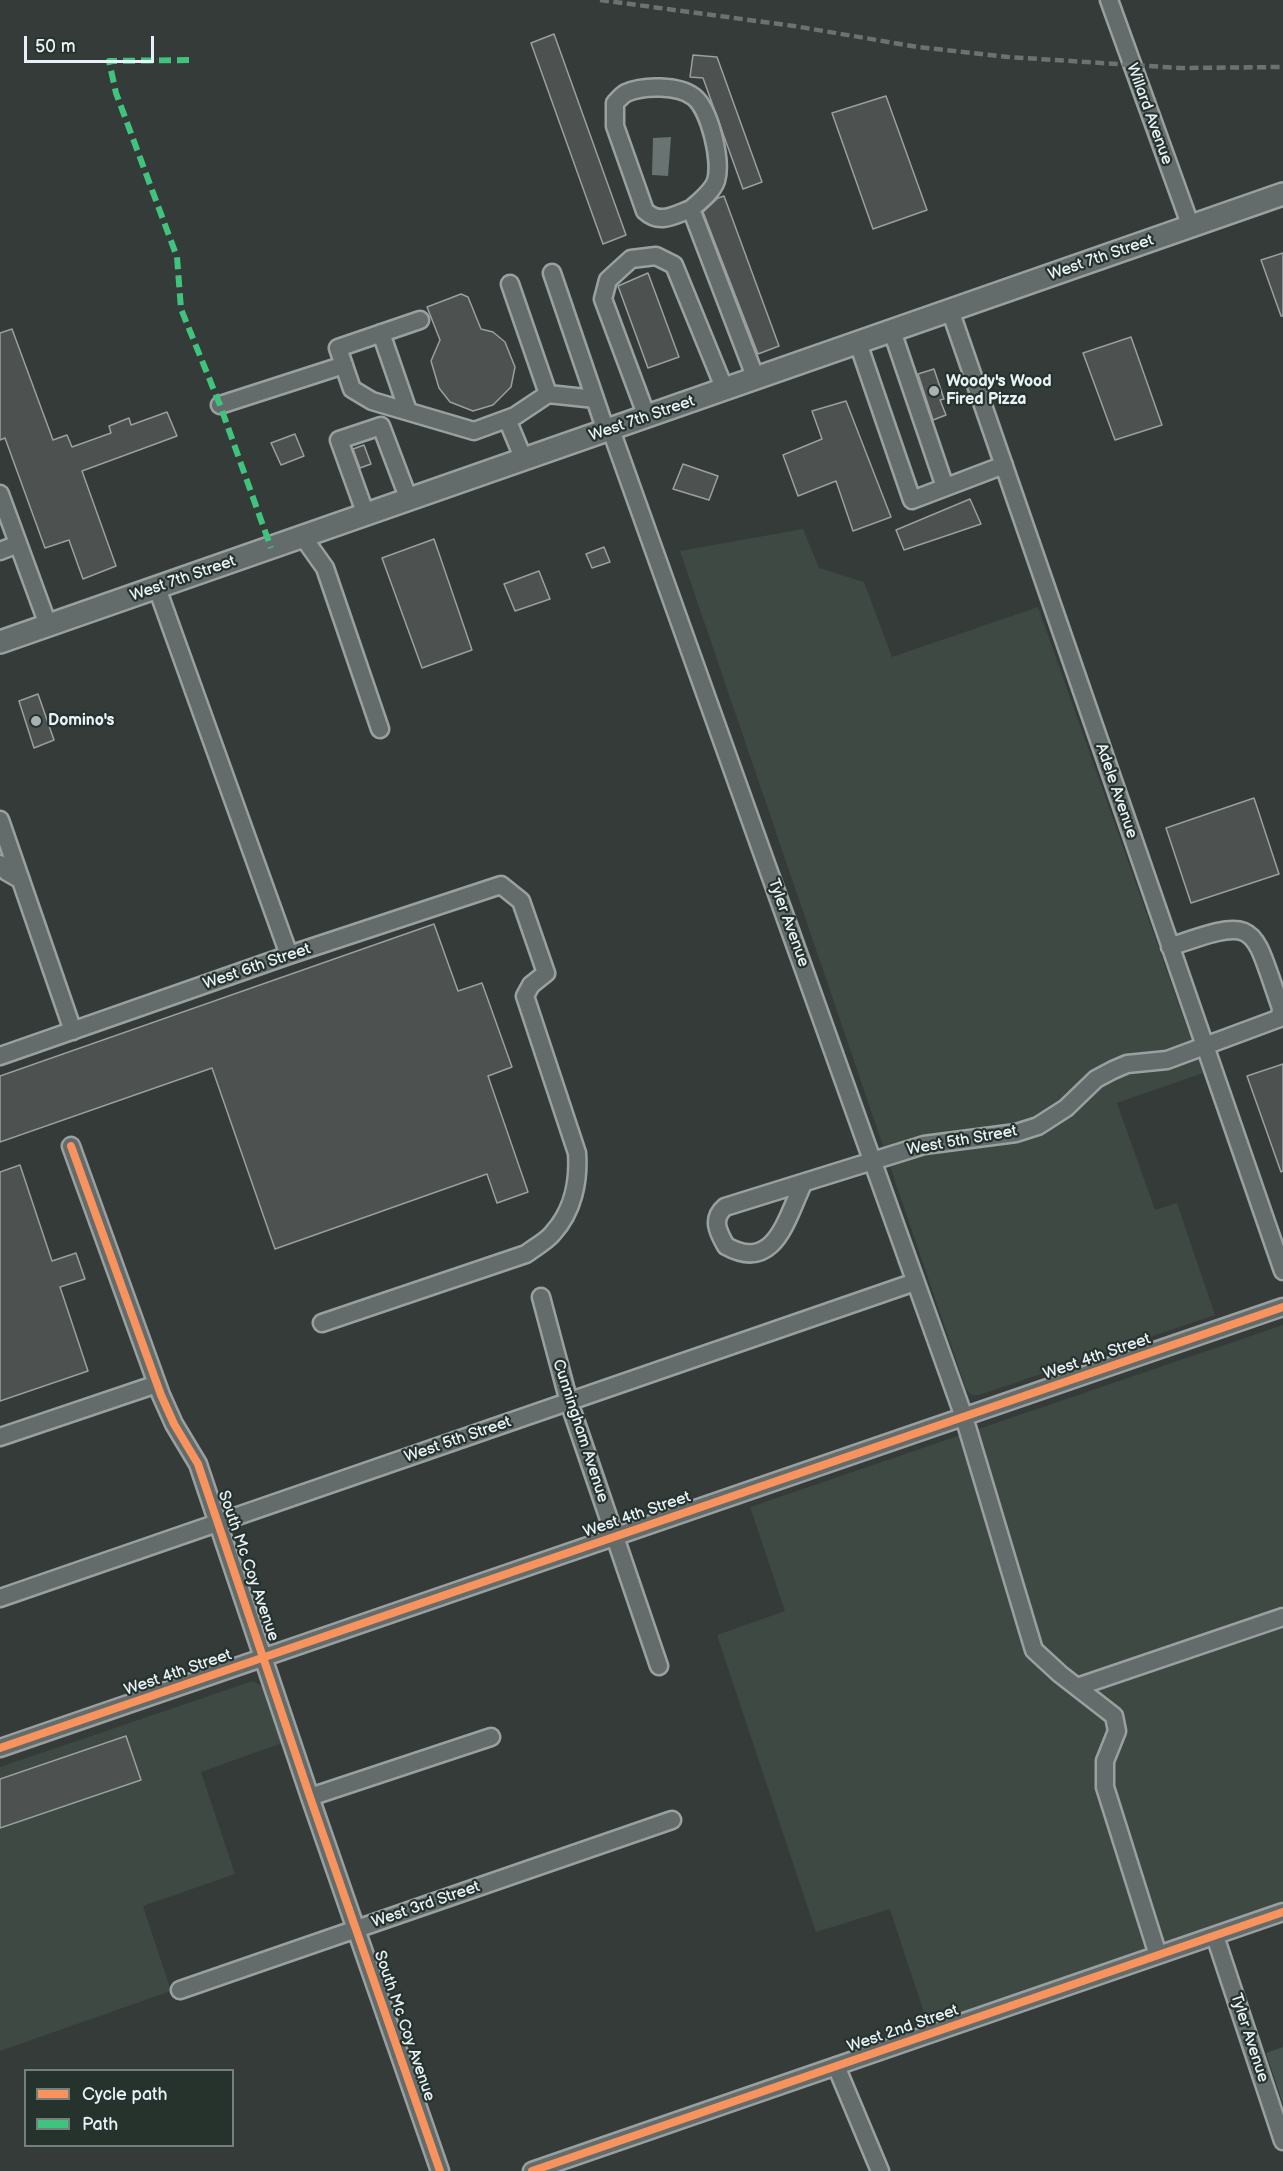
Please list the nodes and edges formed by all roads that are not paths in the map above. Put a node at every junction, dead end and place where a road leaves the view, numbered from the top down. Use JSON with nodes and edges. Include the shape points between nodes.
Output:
{"nodes":[{"id":1,"x":1109,"y":0,"type":"edge"},
{"id":2,"x":1283,"y":194,"type":"edge"},
{"id":3,"x":691,"y":209,"type":"junction"},
{"id":4,"x":1191,"y":227,"type":"junction"},
{"id":5,"x":552,"y":273,"type":"dead end"},
{"id":6,"x":510,"y":284,"type":"dead end"},
{"id":7,"x":950,"y":310,"type":"junction"},
{"id":8,"x":420,"y":320,"type":"dead end"},
{"id":9,"x":892,"y":331,"type":"junction"},
{"id":10,"x":381,"y":333,"type":"junction"},
{"id":11,"x":858,"y":343,"type":"junction"},
{"id":12,"x":344,"y":365,"type":"junction"},
{"id":13,"x":756,"y":379,"type":"junction"},
{"id":14,"x":725,"y":390,"type":"junction"},
{"id":15,"x":548,"y":394,"type":"junction"},
{"id":16,"x":595,"y":399,"type":"junction"},
{"id":17,"x":220,"y":405,"type":"dead end"},
{"id":18,"x":385,"y":405,"type":"junction"},
{"id":19,"x":408,"y":411,"type":"junction"},
{"id":20,"x":647,"y":417,"type":"junction"},
{"id":21,"x":507,"y":419,"type":"junction"},
{"id":22,"x":381,"y":426,"type":"junction"},
{"id":23,"x":608,"y":431,"type":"junction"},
{"id":24,"x":524,"y":460,"type":"junction"},
{"id":25,"x":1004,"y":465,"type":"junction"},
{"id":26,"x":945,"y":487,"type":"junction"},
{"id":27,"x":0,"y":494,"type":"edge"},
{"id":28,"x":409,"y":500,"type":"junction"},
{"id":29,"x":366,"y":515,"type":"junction"},
{"id":30,"x":303,"y":537,"type":"junction"},
{"id":31,"x":18,"y":544,"type":"junction"},
{"id":32,"x":0,"y":551,"type":"edge"},
{"id":33,"x":157,"y":588,"type":"junction"},
{"id":34,"x":48,"y":625,"type":"junction"},
{"id":35,"x":0,"y":642,"type":"edge"},
{"id":36,"x":380,"y":729,"type":"dead end"},
{"id":37,"x":0,"y":820,"type":"edge"},
{"id":38,"x":0,"y":864,"type":"edge"},
{"id":39,"x":21,"y":880,"type":"junction"},
{"id":40,"x":1170,"y":947,"type":"junction"},
{"id":41,"x":289,"y":955,"type":"junction"},
{"id":42,"x":73,"y":1031,"type":"junction"},
{"id":43,"x":1204,"y":1047,"type":"junction"},
{"id":44,"x":0,"y":1056,"type":"edge"},
{"id":45,"x":71,"y":1146,"type":"dead end"},
{"id":46,"x":874,"y":1161,"type":"junction"},
{"id":47,"x":803,"y":1184,"type":"junction"},
{"id":48,"x":1283,"y":1271,"type":"edge"},
{"id":49,"x":915,"y":1282,"type":"junction"},
{"id":50,"x":541,"y":1297,"type":"dead end"},
{"id":51,"x":1283,"y":1307,"type":"edge"},
{"id":52,"x":322,"y":1323,"type":"dead end"},
{"id":53,"x":157,"y":1384,"type":"junction"},
{"id":54,"x":569,"y":1402,"type":"junction"},
{"id":55,"x":964,"y":1417,"type":"junction"},
{"id":56,"x":0,"y":1437,"type":"edge"},
{"id":57,"x":219,"y":1522,"type":"junction"},
{"id":58,"x":615,"y":1537,"type":"junction"},
{"id":59,"x":0,"y":1598,"type":"edge"},
{"id":60,"x":1283,"y":1617,"type":"edge"},
{"id":61,"x":264,"y":1657,"type":"junction"},
{"id":62,"x":659,"y":1666,"type":"dead end"},
{"id":63,"x":1077,"y":1687,"type":"junction"},
{"id":64,"x":491,"y":1737,"type":"dead end"},
{"id":65,"x":0,"y":1748,"type":"edge"},
{"id":66,"x":310,"y":1797,"type":"junction"},
{"id":67,"x":672,"y":1820,"type":"dead end"},
{"id":68,"x":1283,"y":1912,"type":"edge"},
{"id":69,"x":357,"y":1929,"type":"junction"},
{"id":70,"x":1215,"y":1936,"type":"junction"},
{"id":71,"x":1158,"y":1955,"type":"junction"},
{"id":72,"x":180,"y":1990,"type":"dead end"},
{"id":73,"x":836,"y":2066,"type":"junction"},
{"id":74,"x":1283,"y":2141,"type":"edge"},
{"id":75,"x":440,"y":2171,"type":"edge"},
{"id":76,"x":532,"y":2171,"type":"edge"},
{"id":77,"x":880,"y":2171,"type":"edge"}],
"edges":[{"from":1,"to":4,"type":"street","name":"Willard Avenue"},
{"from":2,"to":4,"type":"main road","name":"West 7th Street"},
{"from":3,"to":3,"type":"street","via":[[715,181],[718,160],[713,132],[695,98],[660,88],[626,93],[615,103],[615,126],[645,211],[653,218],[663,219]]},
{"from":3,"to":13,"type":"street"},
{"from":4,"to":7,"type":"main road","name":"West 7th Street"},
{"from":5,"to":16,"type":"street","name":"Tyler Avenue"},
{"from":6,"to":15,"type":"street"},
{"from":7,"to":9,"type":"main road","name":"West 7th Street"},
{"from":7,"to":25,"type":"street","name":"Adele Avenue"},
{"from":8,"to":10,"type":"street"},
{"from":9,"to":11,"type":"main road","name":"West 7th Street"},
{"from":9,"to":26,"type":"street"},
{"from":10,"to":12,"type":"street","via":[[338,348]]},
{"from":10,"to":19,"type":"street"},
{"from":11,"to":13,"type":"main road","name":"West 7th Street"},
{"from":11,"to":26,"type":"street","via":[[912,500]]},
{"from":12,"to":17,"type":"street"},
{"from":12,"to":18,"type":"street","via":[[352,389]]},
{"from":13,"to":14,"type":"main road","name":"West 7th Street"},
{"from":14,"to":20,"type":"main road","name":"West 7th Street"},
{"from":14,"to":20,"type":"street","via":[[674,264],[656,256],[631,259],[608,280],[603,299]]},
{"from":15,"to":16,"type":"street"},
{"from":15,"to":21,"type":"street"},
{"from":16,"to":23,"type":"street","name":"Tyler Avenue"},
{"from":18,"to":19,"type":"street"},
{"from":18,"to":22,"type":"street"},
{"from":19,"to":21,"type":"street","via":[[474,431]]},
{"from":20,"to":23,"type":"main road","name":"West 7th Street"},
{"from":21,"to":24,"type":"street"},
{"from":22,"to":28,"type":"street"},
{"from":22,"to":29,"type":"street","via":[[339,440]]},
{"from":23,"to":24,"type":"main road","name":"West 7th Street"},
{"from":23,"to":46,"type":"street","name":"Tyler Avenue"},
{"from":24,"to":28,"type":"main road","name":"West 7th Street"},
{"from":25,"to":26,"type":"street"},
{"from":25,"to":40,"type":"street","name":"Adele Avenue"},
{"from":27,"to":31,"type":"street"},
{"from":28,"to":29,"type":"main road","name":"West 7th Street"},
{"from":29,"to":30,"type":"main road","name":"West 7th Street"},
{"from":30,"to":33,"type":"main road","name":"West 7th Street"},
{"from":30,"to":36,"type":"street","via":[[325,568]]},
{"from":31,"to":32,"type":"street"},
{"from":31,"to":34,"type":"street"},
{"from":33,"to":34,"type":"main road","name":"West 7th Street"},
{"from":33,"to":41,"type":"street"},
{"from":34,"to":35,"type":"main road","name":"West 7th Street"},
{"from":37,"to":39,"type":"street"},
{"from":38,"to":39,"type":"street"},
{"from":39,"to":42,"type":"street"},
{"from":40,"to":43,"type":"street","name":"Adele Avenue"},
{"from":40,"to":43,"type":"street","name":"West 5th Street","via":[[1219,931],[1247,931],[1258,943],[1281,1008],[1280,1018],[1274,1023]]},
{"from":41,"to":42,"type":"street","name":"West 6th Street"},
{"from":41,"to":52,"type":"street","name":"West 6th Street","via":[[501,885],[521,901],[546,973],[525,996],[577,1153],[579,1176],[569,1208],[553,1234],[526,1254]]},
{"from":42,"to":44,"type":"street","name":"West 6th Street"},
{"from":43,"to":46,"type":"street","name":"West 5th Street","via":[[1167,1060],[1127,1064],[1113,1070],[1038,1126],[1016,1133],[924,1144]]},
{"from":43,"to":48,"type":"street","name":"Adele Avenue"},
{"from":45,"to":53,"type":"street","name":"South Mc Coy Avenue"},
{"from":46,"to":47,"type":"street","name":"West 5th Street"},
{"from":46,"to":49,"type":"street","name":"Tyler Avenue"},
{"from":47,"to":47,"type":"street","name":"West 5th Street","via":[[725,1207],[716,1221],[726,1246],[747,1255],[763,1252],[773,1244]]},
{"from":49,"to":54,"type":"street","name":"West 5th Street"},
{"from":49,"to":55,"type":"street","name":"Tyler Avenue"},
{"from":50,"to":54,"type":"street","name":"Cunningham Avenue"},
{"from":51,"to":55,"type":"street","name":"West 4th Street"},
{"from":53,"to":56,"type":"street"},
{"from":53,"to":57,"type":"street","name":"South Mc Coy Avenue","via":[[174,1424],[198,1464]]},
{"from":54,"to":57,"type":"street","name":"West 5th Street"},
{"from":54,"to":58,"type":"street","name":"Cunningham Avenue"},
{"from":55,"to":58,"type":"street","name":"West 4th Street"},
{"from":55,"to":63,"type":"street","name":"Tyler Avenue","via":[[1034,1650]]},
{"from":57,"to":59,"type":"street","name":"West 5th Street"},
{"from":57,"to":61,"type":"street","name":"South Mc Coy Avenue"},
{"from":58,"to":61,"type":"street","name":"West 4th Street"},
{"from":58,"to":62,"type":"street","name":"Cunningham Avenue"},
{"from":60,"to":63,"type":"street"},
{"from":61,"to":65,"type":"street","name":"West 4th Street"},
{"from":61,"to":66,"type":"street","name":"South Mc Coy Avenue"},
{"from":63,"to":71,"type":"street","name":"Tyler Avenue","via":[[1114,1716],[1117,1731],[1105,1761],[1105,1787]]},
{"from":64,"to":66,"type":"street"},
{"from":66,"to":69,"type":"street","name":"South Mc Coy Avenue"},
{"from":67,"to":69,"type":"street","name":"West 3rd Street"},
{"from":68,"to":70,"type":"street","name":"West 2nd Street"},
{"from":69,"to":72,"type":"street","name":"West 3rd Street"},
{"from":69,"to":75,"type":"street","name":"South Mc Coy Avenue"},
{"from":70,"to":71,"type":"street","name":"West 2nd Street"},
{"from":70,"to":74,"type":"street","name":"Tyler Avenue"},
{"from":71,"to":73,"type":"street","name":"West 2nd Street"},
{"from":73,"to":76,"type":"street","name":"West 2nd Street"},
{"from":73,"to":77,"type":"street"}]}
